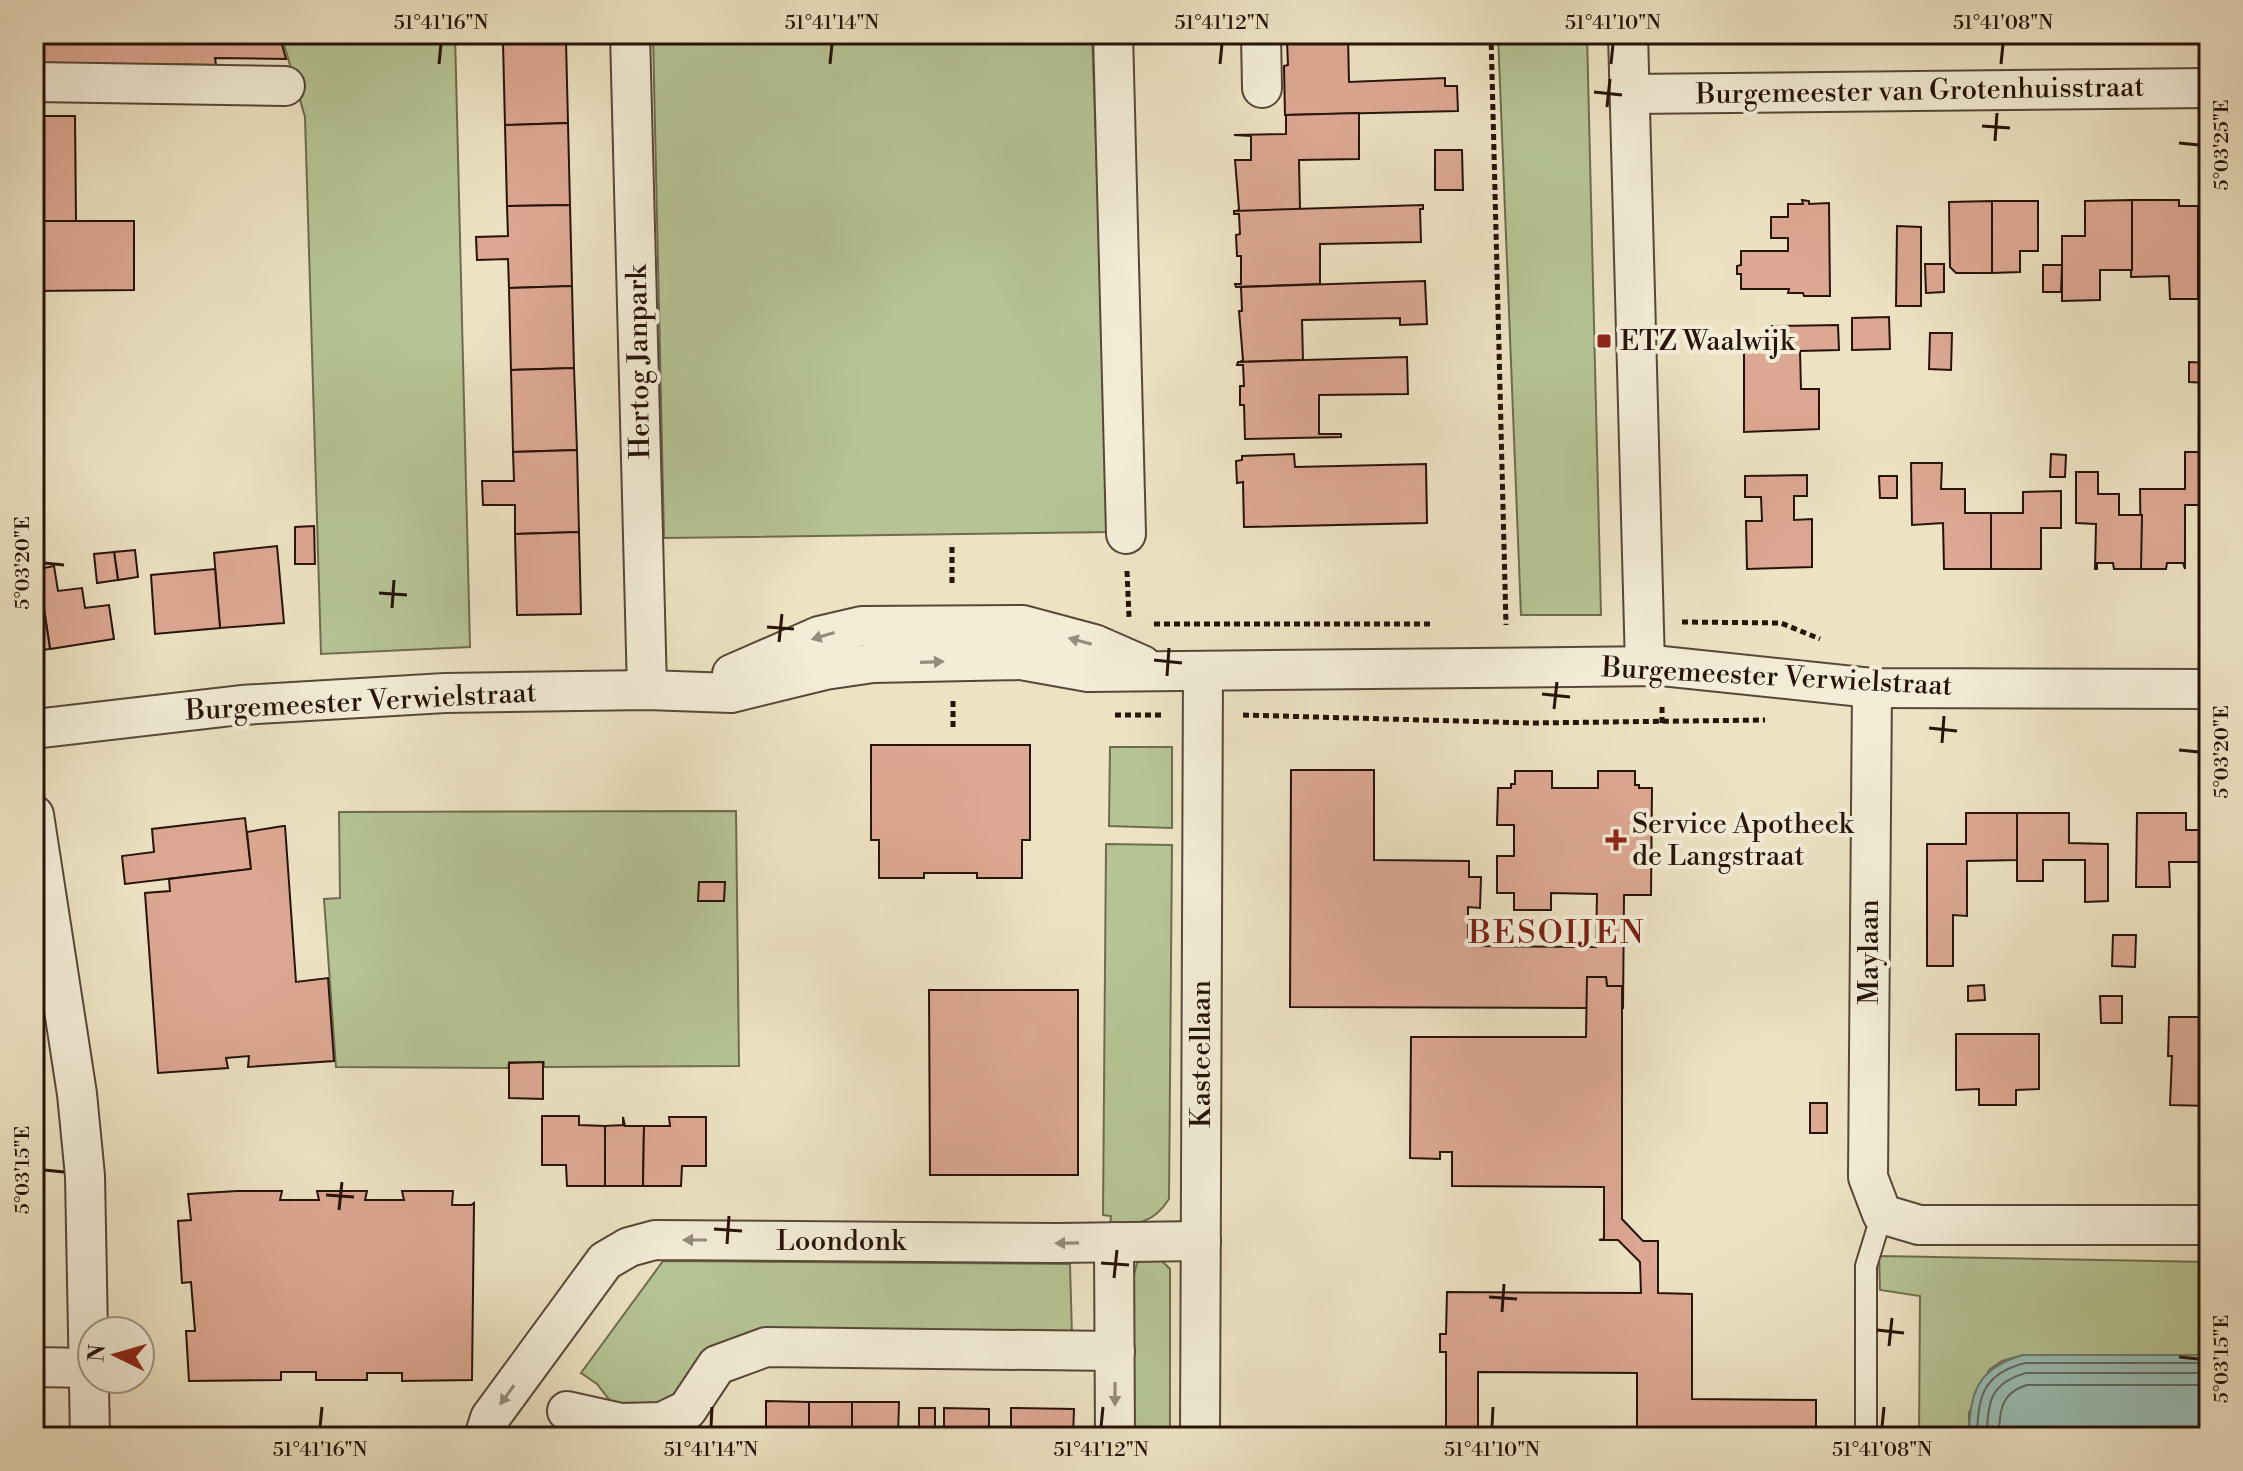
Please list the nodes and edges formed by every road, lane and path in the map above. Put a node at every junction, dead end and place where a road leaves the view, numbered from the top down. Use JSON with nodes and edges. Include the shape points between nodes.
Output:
{"nodes":[{"id":1,"x":630,"y":34,"type":"edge"},
{"id":2,"x":1113,"y":34,"type":"edge"},
{"id":3,"x":1261,"y":34,"type":"edge"},
{"id":4,"x":1491,"y":34,"type":"edge"},
{"id":5,"x":1628,"y":34,"type":"edge"},
{"id":6,"x":34,"y":82,"type":"edge"},
{"id":7,"x":285,"y":86,"type":"dead end"},
{"id":8,"x":1262,"y":88,"type":"dead end"},
{"id":9,"x":2209,"y":88,"type":"edge"},
{"id":10,"x":1630,"y":94,"type":"junction"},
{"id":11,"x":1126,"y":534,"type":"dead end"},
{"id":12,"x":1506,"y":625,"type":"dead end"},
{"id":13,"x":1645,"y":666,"type":"junction"},
{"id":14,"x":1203,"y":671,"type":"junction"},
{"id":15,"x":1872,"y":688,"type":"junction"},
{"id":16,"x":2209,"y":689,"type":"edge"},
{"id":17,"x":647,"y":690,"type":"junction"},
{"id":18,"x":34,"y":729,"type":"edge"},
{"id":19,"x":34,"y":815,"type":"edge"},
{"id":20,"x":1882,"y":1214,"type":"junction"},
{"id":21,"x":2209,"y":1225,"type":"edge"},
{"id":22,"x":1201,"y":1241,"type":"junction"},
{"id":23,"x":1114,"y":1242,"type":"junction"},
{"id":24,"x":88,"y":1315,"type":"edge"},
{"id":25,"x":1115,"y":1351,"type":"junction"},
{"id":26,"x":34,"y":1367,"type":"edge"},
{"id":27,"x":76,"y":1368,"type":"edge"},
{"id":28,"x":90,"y":1395,"type":"edge"},
{"id":29,"x":567,"y":1411,"type":"dead end"},
{"id":30,"x":90,"y":1437,"type":"edge"},
{"id":31,"x":484,"y":1437,"type":"edge"},
{"id":32,"x":1115,"y":1437,"type":"edge"},
{"id":33,"x":1200,"y":1437,"type":"edge"},
{"id":34,"x":1866,"y":1437,"type":"edge"}],
"edges":[{"from":1,"to":17,"type":"street","name":"Hertog Janpark"},
{"from":2,"to":11,"type":"street"},
{"from":3,"to":8,"type":"street"},
{"from":4,"to":12,"type":"path"},
{"from":5,"to":10,"type":"street"},
{"from":6,"to":7,"type":"street"},
{"from":9,"to":10,"type":"street","name":"Burgemeester van Grotenhuisstraat"},
{"from":10,"to":13,"type":"street"},
{"from":13,"to":14,"type":"street","name":"Burgemeester Verwielstraat"},
{"from":13,"to":15,"type":"street","name":"Burgemeester Verwielstraat"},
{"from":14,"to":17,"type":"street","name":"Burgemeester Verwielstraat","via":[[1152,670],[1094,644],[1023,625],[862,626],[819,636],[689,692]]},
{"from":14,"to":22,"type":"street","name":"Kasteellaan"},
{"from":15,"to":16,"type":"street","name":"Burgemeester Verwielstraat"},
{"from":15,"to":20,"type":"street","name":"Maylaan","via":[[1868,1177]]},
{"from":17,"to":18,"type":"street","name":"Burgemeester Verwielstraat","via":[[445,693],[241,705]]},
{"from":19,"to":24,"type":"street","via":[[77,1094]]},
{"from":20,"to":21,"type":"street","via":[[1919,1225]]},
{"from":20,"to":34,"type":"lane","via":[[1866,1266]]},
{"from":22,"to":23,"type":"street","name":"Loondonk"},
{"from":22,"to":33,"type":"street","name":"Kasteellaan"},
{"from":23,"to":25,"type":"street"},
{"from":23,"to":31,"type":"street","name":"Loondonk","one_way":true,"via":[[655,1240],[629,1247],[605,1261],[490,1418]]},
{"from":25,"to":29,"type":"street","via":[[766,1347],[717,1365],[687,1410],[662,1422],[621,1423]]},
{"from":25,"to":32,"type":"street","one_way":true},
{"from":26,"to":27,"type":"street"},
{"from":28,"to":30,"type":"street"}]}
